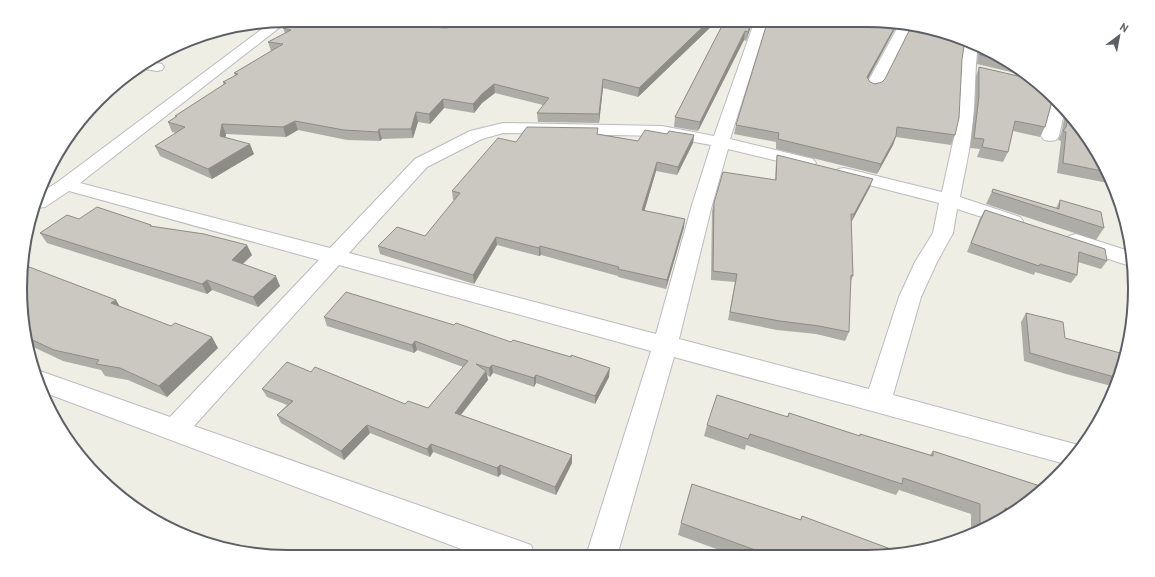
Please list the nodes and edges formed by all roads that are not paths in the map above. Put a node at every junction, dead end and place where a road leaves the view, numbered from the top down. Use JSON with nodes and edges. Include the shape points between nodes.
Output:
{"nodes":[{"id":1,"x":760,"y":27,"type":"edge"},
{"id":2,"x":273,"y":28,"type":"edge"},
{"id":3,"x":903,"y":29,"type":"edge"},
{"id":4,"x":973,"y":50,"type":"edge"},
{"id":5,"x":874,"y":87,"type":"edge"},
{"id":6,"x":1057,"y":110,"type":"edge"},
{"id":7,"x":1050,"y":136,"type":"dead end"},
{"id":8,"x":721,"y":142,"type":"junction"},
{"id":9,"x":66,"y":185,"type":"junction"},
{"id":10,"x":42,"y":200,"type":"edge"},
{"id":11,"x":949,"y":200,"type":"junction"},
{"id":12,"x":1030,"y":226,"type":"edge"},
{"id":13,"x":1060,"y":236,"type":"edge"},
{"id":14,"x":334,"y":256,"type":"junction"},
{"id":15,"x":1126,"y":258,"type":"edge"},
{"id":16,"x":665,"y":346,"type":"junction"},
{"id":17,"x":45,"y":383,"type":"edge"},
{"id":18,"x":878,"y":402,"type":"junction"},
{"id":19,"x":174,"y":430,"type":"junction"},
{"id":20,"x":1069,"y":453,"type":"edge"},
{"id":21,"x":504,"y":550,"type":"edge"},
{"id":22,"x":603,"y":550,"type":"edge"}],
"edges":[{"from":1,"to":8,"type":"street"},
{"from":2,"to":9,"type":"street"},
{"from":3,"to":5,"type":"street"},
{"from":4,"to":11,"type":"street","via":[[975,70]]},
{"from":6,"to":7,"type":"street"},
{"from":8,"to":11,"type":"street"},
{"from":8,"to":14,"type":"street","via":[[662,131],[503,128],[476,135],[421,163]]},
{"from":8,"to":16,"type":"street"},
{"from":9,"to":10,"type":"street"},
{"from":9,"to":14,"type":"street"},
{"from":11,"to":12,"type":"street"},
{"from":11,"to":18,"type":"street","via":[[943,233],[910,297]]},
{"from":13,"to":15,"type":"street"},
{"from":14,"to":16,"type":"street"},
{"from":14,"to":19,"type":"street"},
{"from":16,"to":18,"type":"street"},
{"from":16,"to":22,"type":"street"},
{"from":17,"to":19,"type":"street"},
{"from":18,"to":20,"type":"street"},
{"from":19,"to":21,"type":"street"}]}
